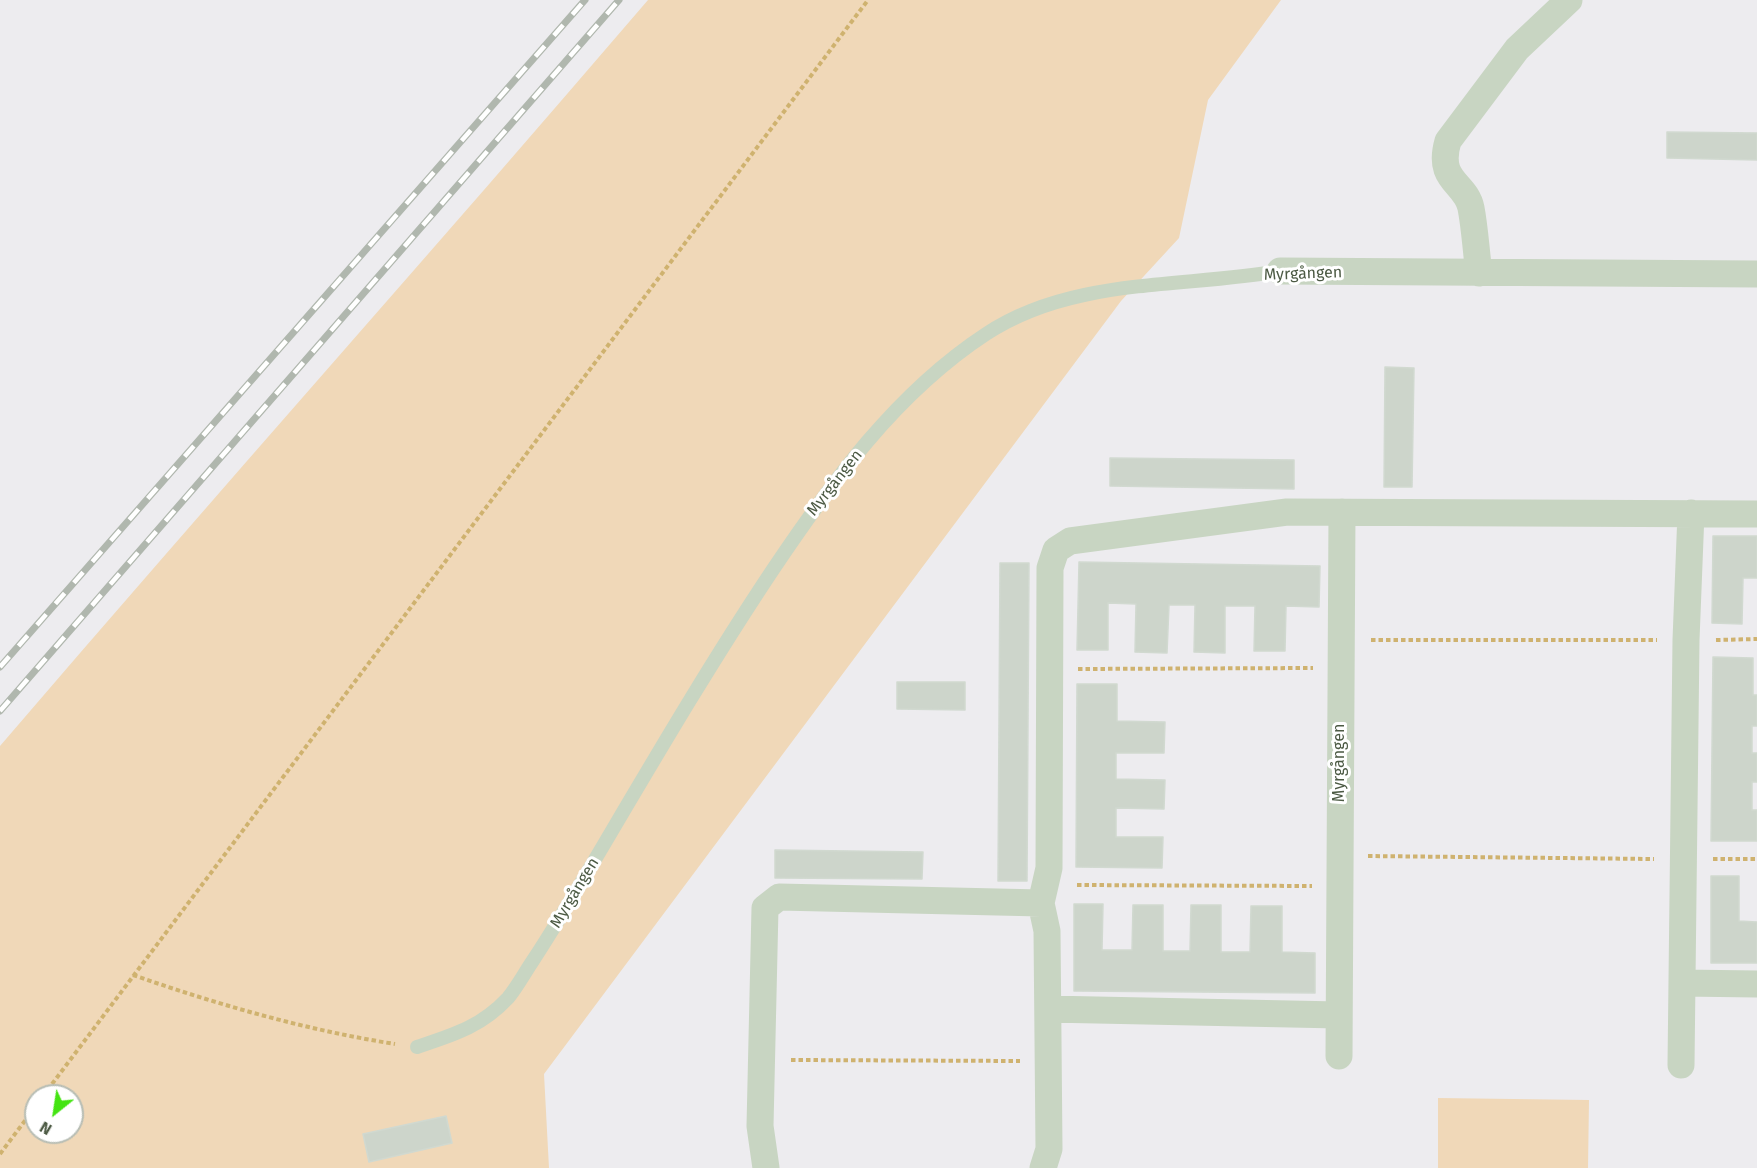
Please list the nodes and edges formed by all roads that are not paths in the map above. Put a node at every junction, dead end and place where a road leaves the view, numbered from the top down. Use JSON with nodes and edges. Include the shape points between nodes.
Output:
{"nodes":[{"id":1,"x":1569,"y":0,"type":"edge"},
{"id":2,"x":1280,"y":271,"type":"joint"},
{"id":3,"x":1479,"y":273,"type":"junction"},
{"id":4,"x":1757,"y":274,"type":"edge"},
{"id":5,"x":1342,"y":512,"type":"junction"},
{"id":6,"x":1691,"y":513,"type":"junction"},
{"id":7,"x":1757,"y":514,"type":"edge"},
{"id":8,"x":1043,"y":894,"type":"junction"},
{"id":9,"x":1682,"y":982,"type":"junction"},
{"id":10,"x":1757,"y":984,"type":"edge"},
{"id":11,"x":1048,"y":1009,"type":"junction"},
{"id":12,"x":1339,"y":1015,"type":"junction"},
{"id":13,"x":417,"y":1047,"type":"road end"},
{"id":14,"x":1339,"y":1056,"type":"dead end"},
{"id":15,"x":1681,"y":1065,"type":"dead end"},
{"id":16,"x":766,"y":1168,"type":"edge"},
{"id":17,"x":1043,"y":1168,"type":"edge"}],
"edges":[{"from":1,"to":3,"type":"street","via":[[1517,50],[1448,141],[1443,156],[1449,177],[1471,205]]},
{"from":2,"to":3,"type":"street","name":"Myrgången"},
{"from":2,"to":13,"type":"lane","name":"Myrgången","via":[[1122,288],[1048,304],[987,333],[929,378],[877,429],[811,513],[734,628],[508,997],[473,1028]]},
{"from":3,"to":4,"type":"street","name":"Myrgången"},
{"from":5,"to":6,"type":"street"},
{"from":5,"to":8,"type":"street","via":[[1287,512],[1070,541],[1056,550],[1050,568],[1049,868]]},
{"from":5,"to":12,"type":"street","name":"Myrgången"},
{"from":6,"to":7,"type":"street"},
{"from":6,"to":9,"type":"street"},
{"from":8,"to":11,"type":"street"},
{"from":8,"to":16,"type":"street","via":[[779,897],[765,908],[760,1126]]},
{"from":9,"to":10,"type":"street"},
{"from":9,"to":15,"type":"street"},
{"from":11,"to":12,"type":"street"},
{"from":11,"to":17,"type":"street","via":[[1049,1149]]},
{"from":12,"to":14,"type":"street","name":"Myrgången"}]}
